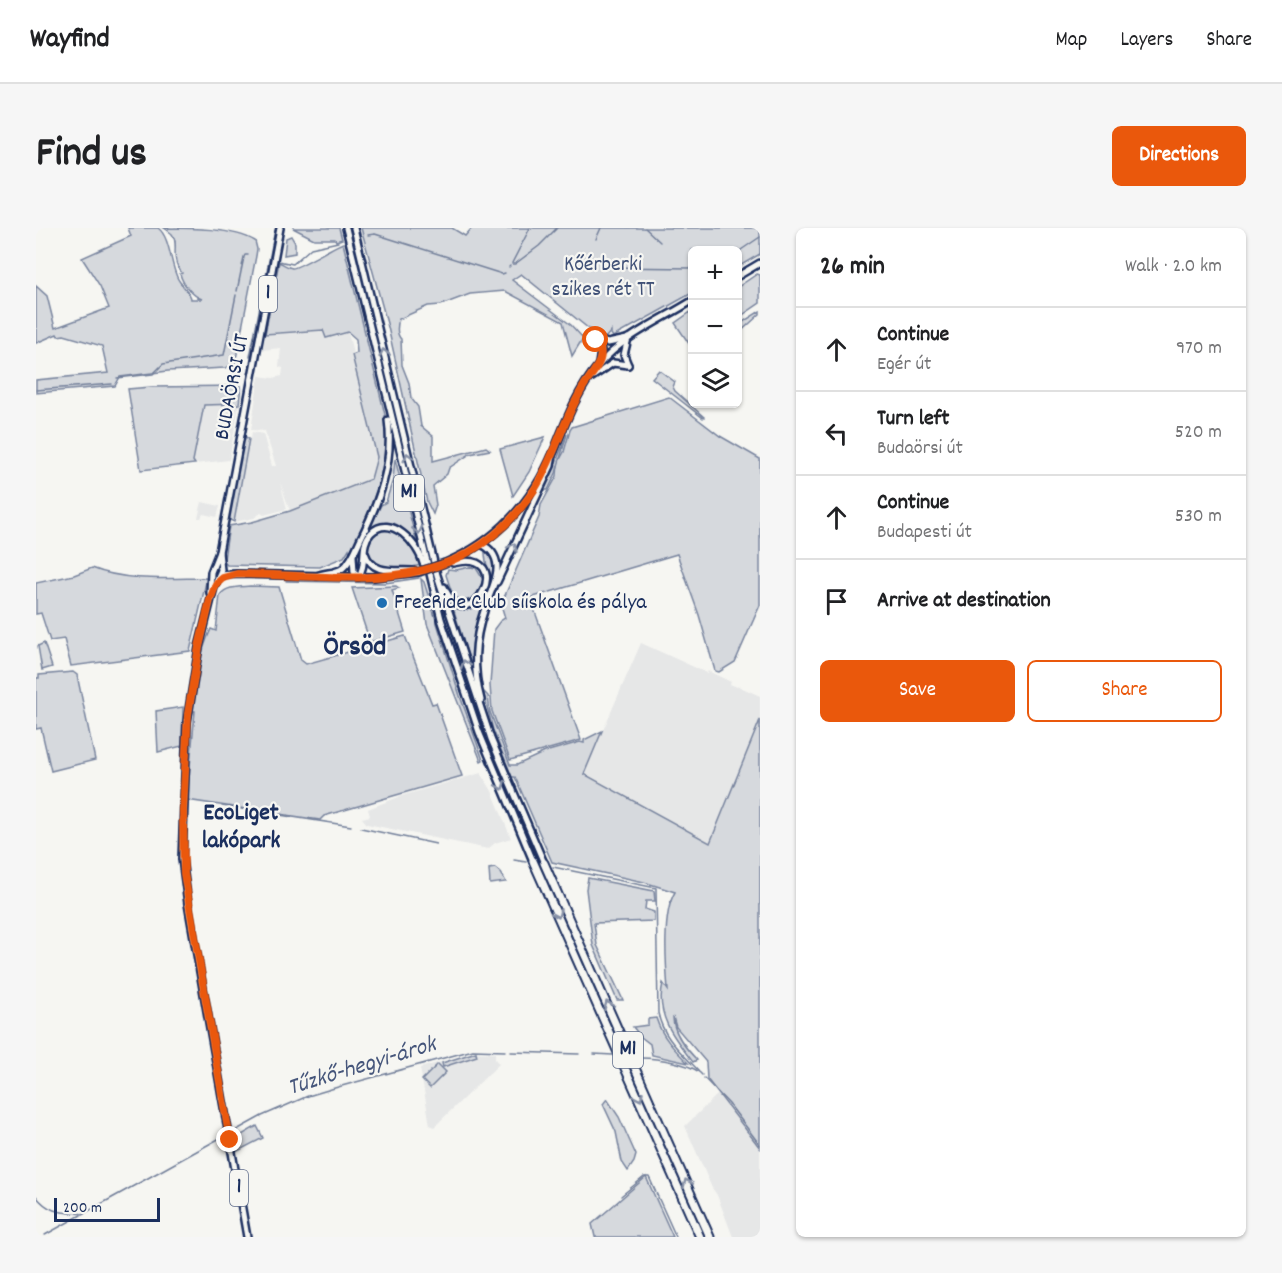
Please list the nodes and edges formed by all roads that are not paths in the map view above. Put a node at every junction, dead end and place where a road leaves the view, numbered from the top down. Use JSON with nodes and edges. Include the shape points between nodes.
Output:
{"nodes":[{"id":1,"x":280,"y":228,"type":"edge"},
{"id":2,"x":346,"y":228,"type":"edge"},
{"id":3,"x":354,"y":228,"type":"edge"},
{"id":4,"x":760,"y":263,"type":"edge"},
{"id":5,"x":742,"y":274,"type":"edge"},
{"id":6,"x":688,"y":304,"type":"edge"},
{"id":7,"x":628,"y":338,"type":"junction"},
{"id":8,"x":599,"y":365,"type":"junction"},
{"id":9,"x":589,"y":379,"type":"junction"},
{"id":10,"x":384,"y":391,"type":"junction"},
{"id":11,"x":553,"y":453,"type":"junction"},
{"id":12,"x":481,"y":544,"type":"junction"},
{"id":13,"x":365,"y":551,"type":"junction"},
{"id":14,"x":219,"y":552,"type":"junction"},
{"id":15,"x":353,"y":555,"type":"junction"},
{"id":16,"x":220,"y":563,"type":"junction"},
{"id":17,"x":446,"y":563,"type":"junction"},
{"id":18,"x":419,"y":572,"type":"junction"},
{"id":19,"x":216,"y":574,"type":"junction"},
{"id":20,"x":237,"y":574,"type":"junction"},
{"id":21,"x":437,"y":575,"type":"junction"},
{"id":22,"x":317,"y":576,"type":"junction"},
{"id":23,"x":358,"y":577,"type":"junction"},
{"id":24,"x":434,"y":594,"type":"junction"},
{"id":25,"x":488,"y":599,"type":"junction"},
{"id":26,"x":210,"y":600,"type":"junction"},
{"id":27,"x":491,"y":739,"type":"junction"},
{"id":28,"x":533,"y":861,"type":"joint"},
{"id":29,"x":544,"y":863,"type":"joint"},
{"id":30,"x":247,"y":1237,"type":"edge"},
{"id":31,"x":700,"y":1237,"type":"edge"},
{"id":32,"x":710,"y":1237,"type":"edge"}],
"edges":[{"from":1,"to":14,"type":"main road","name":"BUDAÖRSI ÚT","number":"1"},
{"from":2,"to":10,"type":"main road","number":"M1"},
{"from":21,"to":3,"type":"main road","number":"M1","one_way":true},
{"from":4,"to":5,"type":"main road"},
{"from":6,"to":7,"type":"main road"},
{"from":7,"to":8,"type":"main road"},
{"from":7,"to":8,"type":"main road","via":[[608,343],[596,340],[601,350]]},
{"from":7,"to":9,"type":"main road","via":[[624,355],[628,365],[608,365]]},
{"from":8,"to":9,"type":"main road"},
{"from":9,"to":11,"type":"main road"},
{"from":10,"to":15,"type":"main road","via":[[390,442],[387,473]]},
{"from":10,"to":24,"type":"main road","number":"M1","one_way":true},
{"from":11,"to":12,"type":"main road","via":[[541,479],[519,510]]},
{"from":25,"to":11,"type":"main road","one_way":true,"via":[[551,466]]},
{"from":12,"to":17,"type":"main road"},
{"from":12,"to":25,"type":"main road","via":[[490,549],[496,563]]},
{"from":13,"to":18,"type":"main road","via":[[368,560],[379,569]]},
{"from":13,"to":23,"type":"main road"},
{"from":13,"to":24,"type":"main road","via":[[367,539],[375,530],[387,527],[399,531],[420,555]]},
{"from":14,"to":16,"type":"main road","name":"BUDAÖRSI ÚT","number":"1"},
{"from":14,"to":19,"type":"main road","name":"BUDAÖRSI ÚT","number":"1"},
{"from":15,"to":22,"type":"main road","via":[[340,570]]},
{"from":15,"to":23,"type":"main road","via":[[354,573]]},
{"from":16,"to":19,"type":"main road","name":"BUDAÖRSI ÚT","number":"1"},
{"from":16,"to":20,"type":"main road"},
{"from":17,"to":18,"type":"main road","bridge":true},
{"from":17,"to":21,"type":"main road","via":[[467,561],[481,566],[487,582],[481,597],[469,604],[458,603],[448,596]]},
{"from":18,"to":23,"type":"main road"},
{"from":19,"to":20,"type":"main road"},
{"from":19,"to":26,"type":"main road","name":"BUDAÖRSI ÚT","number":"1"},
{"from":20,"to":22,"type":"main road"},
{"from":20,"to":26,"type":"main road","via":[[220,579]]},
{"from":27,"to":21,"type":"main road","number":"M1","one_way":true},
{"from":22,"to":23,"type":"main road"},
{"from":24,"to":28,"type":"main road","number":"M1","one_way":true,"via":[[479,732]]},
{"from":25,"to":27,"type":"main road","via":[[475,660]]},
{"from":26,"to":30,"type":"main road","name":"BUDAÖRSI ÚT","number":"1","via":[[188,714],[182,859]]},
{"from":27,"to":29,"type":"main road","number":"M1"},
{"from":28,"to":31,"type":"highway","number":"M1","one_way":true},
{"from":32,"to":29,"type":"highway","number":"M1","one_way":true}]}
